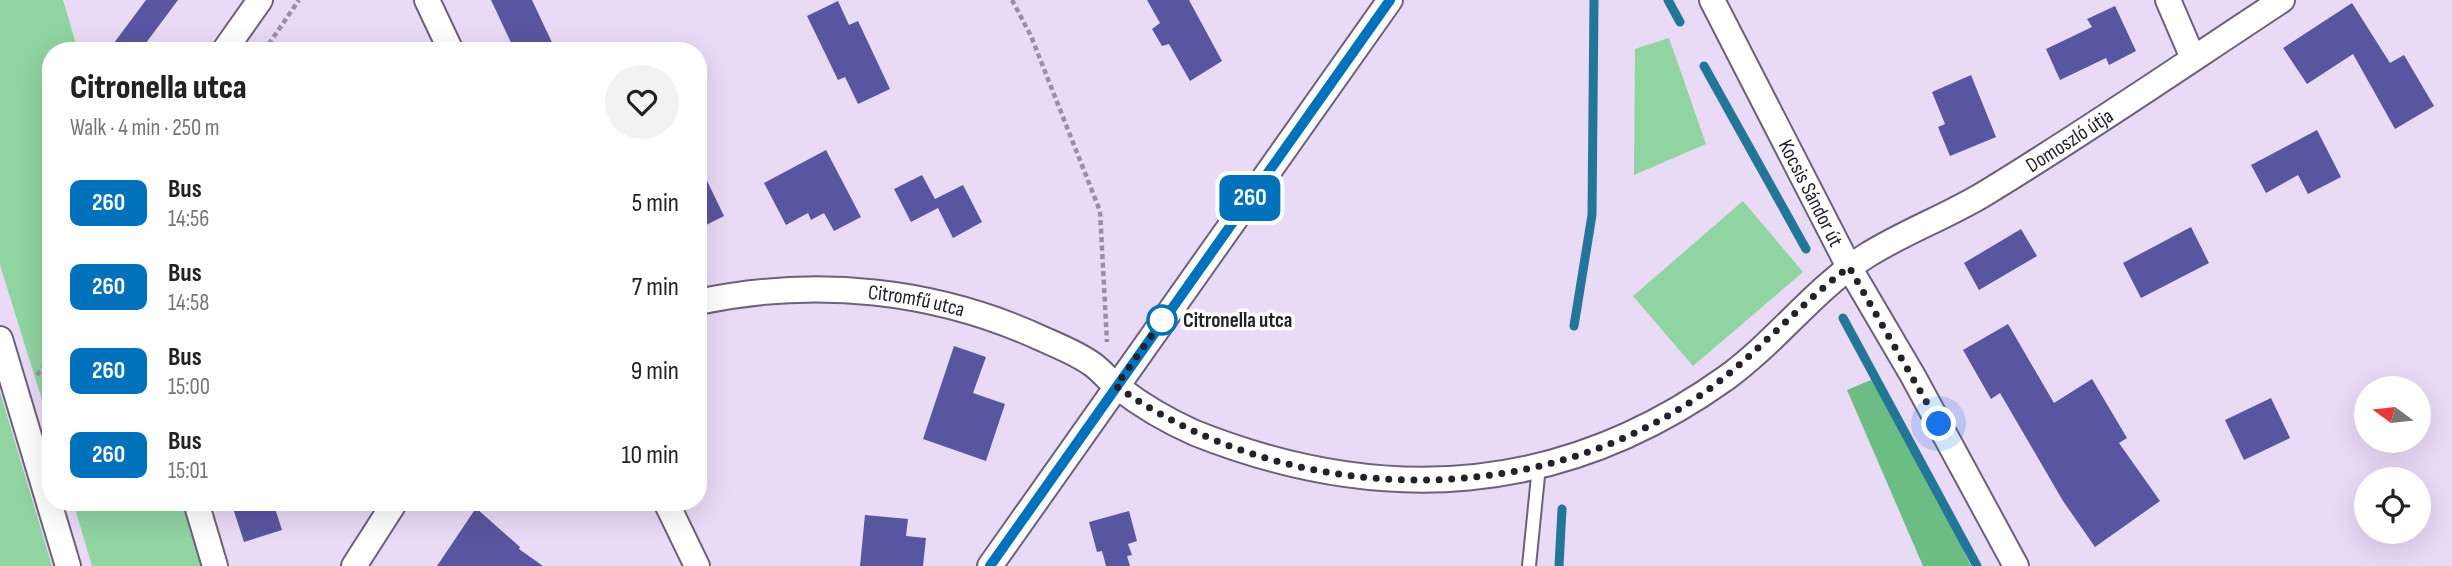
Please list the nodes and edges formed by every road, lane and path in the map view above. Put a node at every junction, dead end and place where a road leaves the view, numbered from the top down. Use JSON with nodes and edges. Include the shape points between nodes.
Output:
{"nodes":[{"id":1,"x":260,"y":0,"type":"edge"},
{"id":2,"x":299,"y":0,"type":"edge"},
{"id":3,"x":427,"y":0,"type":"edge"},
{"id":4,"x":1012,"y":0,"type":"edge"},
{"id":5,"x":1390,"y":0,"type":"edge"},
{"id":6,"x":1712,"y":0,"type":"edge"},
{"id":7,"x":2168,"y":0,"type":"edge"},
{"id":8,"x":2282,"y":0,"type":"edge"},
{"id":9,"x":231,"y":42,"type":"edge"},
{"id":10,"x":270,"y":42,"type":"edge"},
{"id":11,"x":447,"y":42,"type":"edge"},
{"id":12,"x":2193,"y":58,"type":"junction"},
{"id":13,"x":1849,"y":267,"type":"junction"},
{"id":14,"x":707,"y":301,"type":"edge"},
{"id":15,"x":0,"y":339,"type":"edge"},
{"id":16,"x":1107,"y":343,"type":"dead end"},
{"id":17,"x":6,"y":381,"type":"edge"},
{"id":18,"x":1116,"y":386,"type":"junction"},
{"id":19,"x":1539,"y":466,"type":"junction"},
{"id":20,"x":42,"y":488,"type":"edge"},
{"id":21,"x":50,"y":511,"type":"edge"},
{"id":22,"x":199,"y":511,"type":"edge"},
{"id":23,"x":390,"y":511,"type":"edge"},
{"id":24,"x":670,"y":511,"type":"edge"},
{"id":25,"x":68,"y":566,"type":"edge"},
{"id":26,"x":215,"y":566,"type":"edge"},
{"id":27,"x":354,"y":566,"type":"edge"},
{"id":28,"x":697,"y":566,"type":"edge"},
{"id":29,"x":990,"y":566,"type":"edge"},
{"id":30,"x":1529,"y":566,"type":"edge"},
{"id":31,"x":2016,"y":566,"type":"edge"}],
"edges":[{"from":1,"to":9,"type":"street"},
{"from":2,"to":10,"type":"path"},
{"from":3,"to":11,"type":"street"},
{"from":4,"to":16,"type":"path","via":[[1031,36],[1100,211]]},
{"from":5,"to":18,"type":"street"},
{"from":6,"to":13,"type":"street","name":"Kocsis Sándor út"},
{"from":7,"to":12,"type":"street"},
{"from":8,"to":12,"type":"street","name":"Domoszló útja"},
{"from":12,"to":13,"type":"street","name":"Domoszló útja","via":[[2012,177]]},
{"from":13,"to":19,"type":"street","name":"Domoszló útja","via":[[1731,374],[1690,403],[1618,440]]},
{"from":13,"to":31,"type":"street","name":"Kocsis Sándor út"},
{"from":14,"to":18,"type":"street","name":"Citromfű utca","via":[[800,288],[896,295],[965,311],[1032,334],[1092,364]]},
{"from":15,"to":17,"type":"street"},
{"from":17,"to":20,"type":"street"},
{"from":18,"to":19,"type":"street","name":"Citromfű utca","via":[[1151,411],[1188,429],[1244,452],[1300,466],[1420,481]]},
{"from":18,"to":29,"type":"street"},
{"from":19,"to":30,"type":"lane"},
{"from":21,"to":25,"type":"street"},
{"from":22,"to":26,"type":"street"},
{"from":23,"to":27,"type":"street"},
{"from":24,"to":28,"type":"street"}]}
